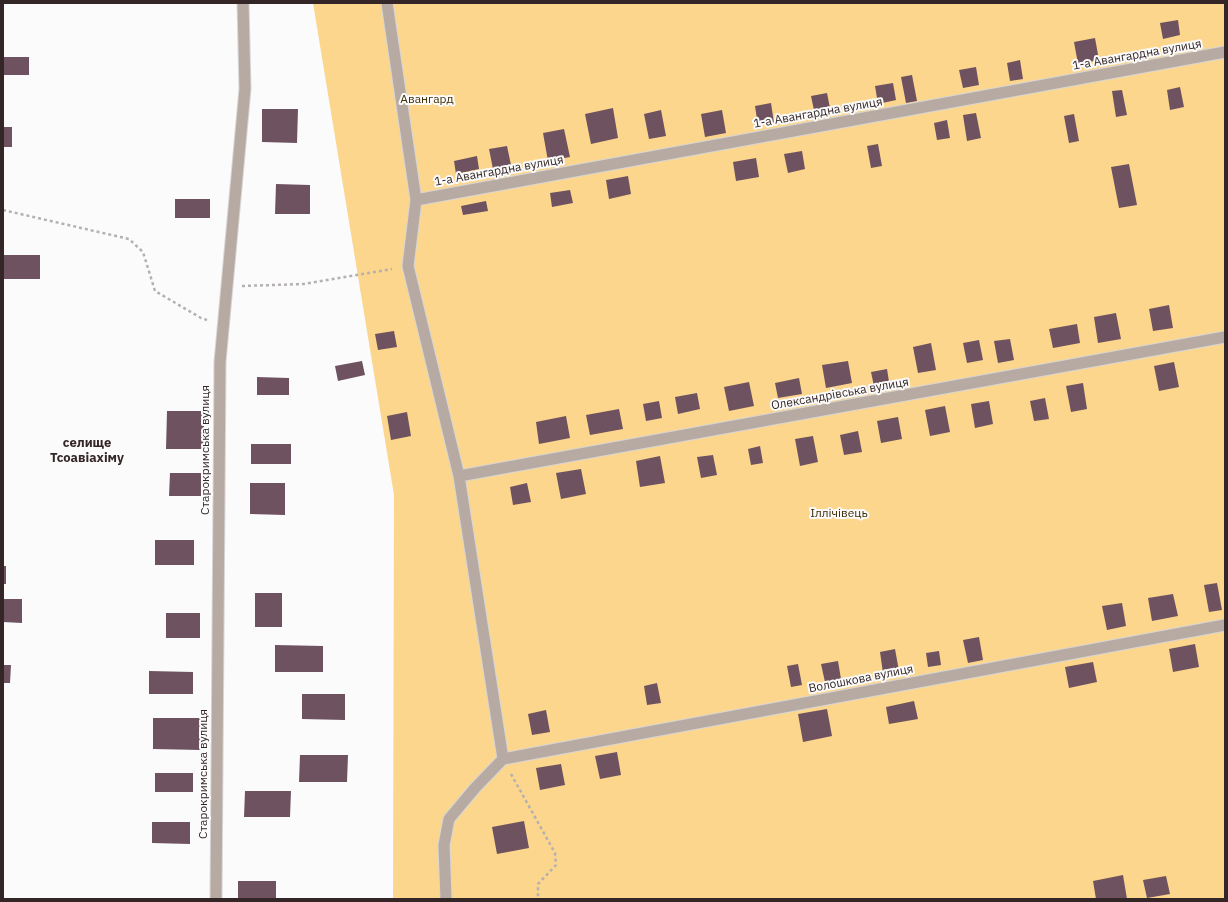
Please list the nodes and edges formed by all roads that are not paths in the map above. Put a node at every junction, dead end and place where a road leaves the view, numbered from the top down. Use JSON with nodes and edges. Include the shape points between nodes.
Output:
{"nodes":[{"id":1,"x":243,"y":3,"type":"edge"},
{"id":2,"x":387,"y":3,"type":"edge"},
{"id":3,"x":1225,"y":52,"type":"edge"},
{"id":4,"x":416,"y":200,"type":"junction"},
{"id":5,"x":1225,"y":337,"type":"edge"},
{"id":6,"x":459,"y":476,"type":"junction"},
{"id":7,"x":1225,"y":625,"type":"edge"},
{"id":8,"x":502,"y":759,"type":"junction"},
{"id":9,"x":216,"y":899,"type":"edge"},
{"id":10,"x":446,"y":899,"type":"edge"}],
"edges":[{"from":1,"to":9,"type":"street","name":"Старокримська вулиця","via":[[245,89],[220,362]]},
{"from":2,"to":4,"type":"street"},
{"from":3,"to":4,"type":"street","name":"1-а Авангардна вулиця"},
{"from":4,"to":6,"type":"street","via":[[408,266]]},
{"from":5,"to":6,"type":"street","name":"Олександрівська вулиця"},
{"from":6,"to":8,"type":"street"},
{"from":7,"to":8,"type":"street","name":"Волошкова вулиця"},
{"from":8,"to":10,"type":"street","via":[[449,819],[444,845]]}]}
